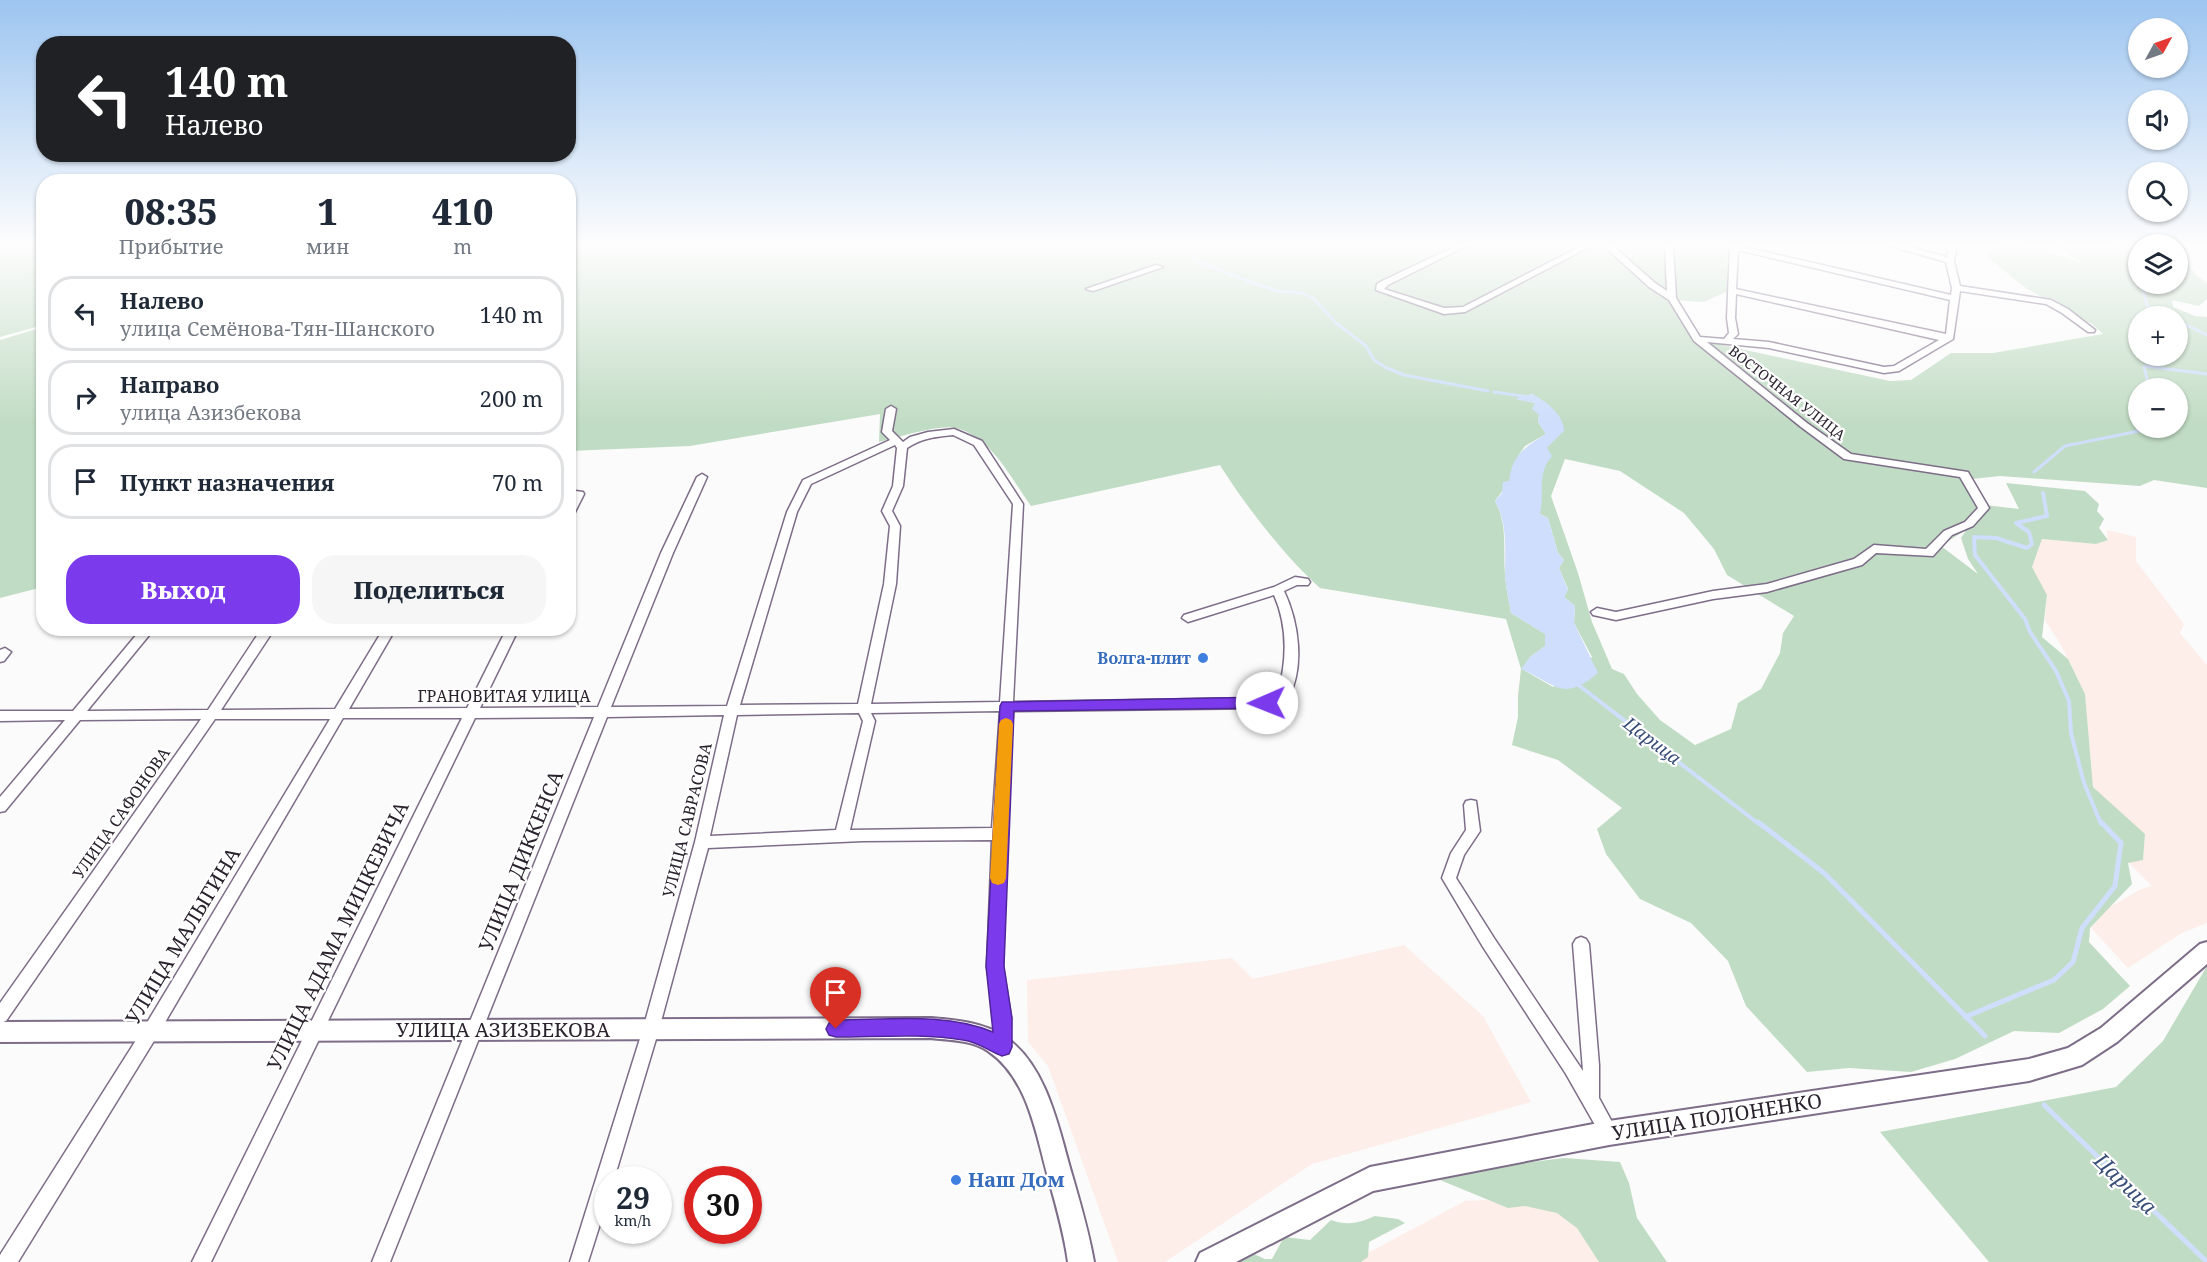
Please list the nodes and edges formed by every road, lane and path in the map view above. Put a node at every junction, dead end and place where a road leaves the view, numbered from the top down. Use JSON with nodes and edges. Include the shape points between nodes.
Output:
{"nodes":[{"id":1,"x":1425,"y":305,"type":"edge"},
{"id":2,"x":1475,"y":305,"type":"edge"},
{"id":3,"x":1676,"y":305,"type":"edge"},
{"id":4,"x":1732,"y":305,"type":"edge"},
{"id":5,"x":1795,"y":305,"type":"edge"},
{"id":6,"x":1952,"y":305,"type":"edge"},
{"id":7,"x":2054,"y":305,"type":"edge"},
{"id":8,"x":2091,"y":330,"type":"dead end"},
{"id":9,"x":1950,"y":337,"type":"junction"},
{"id":10,"x":1697,"y":339,"type":"junction"},
{"id":11,"x":1727,"y":340,"type":"junction"},
{"id":12,"x":891,"y":409,"type":"dead end"},
{"id":13,"x":899,"y":444,"type":"junction"},
{"id":14,"x":702,"y":477,"type":"dead end"},
{"id":15,"x":1304,"y":582,"type":"dead end"},
{"id":16,"x":1278,"y":590,"type":"junction"},
{"id":17,"x":1597,"y":612,"type":"dead end"},
{"id":18,"x":1188,"y":618,"type":"dead end"},
{"id":19,"x":142,"y":636,"type":"edge"},
{"id":20,"x":264,"y":636,"type":"edge"},
{"id":21,"x":385,"y":636,"type":"edge"},
{"id":22,"x":509,"y":636,"type":"edge"},
{"id":23,"x":1007,"y":706,"type":"junction"},
{"id":24,"x":863,"y":709,"type":"junction"},
{"id":25,"x":732,"y":710,"type":"junction"},
{"id":26,"x":472,"y":711,"type":"junction"},
{"id":27,"x":603,"y":712,"type":"junction"},
{"id":28,"x":339,"y":713,"type":"junction"},
{"id":29,"x":0,"y":716,"type":"edge"},
{"id":30,"x":76,"y":716,"type":"junction"},
{"id":31,"x":211,"y":716,"type":"junction"},
{"id":32,"x":1471,"y":805,"type":"dead end"},
{"id":33,"x":0,"y":807,"type":"edge"},
{"id":34,"x":999,"y":834,"type":"junction"},
{"id":35,"x":841,"y":837,"type":"junction"},
{"id":36,"x":702,"y":842,"type":"junction"},
{"id":37,"x":1581,"y":944,"type":"dead end"},
{"id":38,"x":2207,"y":951,"type":"edge"},
{"id":39,"x":0,"y":1016,"type":"edge"},
{"id":40,"x":651,"y":1029,"type":"junction"},
{"id":41,"x":316,"y":1030,"type":"junction"},
{"id":42,"x":476,"y":1030,"type":"junction"},
{"id":43,"x":151,"y":1031,"type":"junction"},
{"id":44,"x":0,"y":1032,"type":"edge"},
{"id":45,"x":1002,"y":1047,"type":"junction"},
{"id":46,"x":1591,"y":1097,"type":"junction"},
{"id":47,"x":1610,"y":1133,"type":"junction"},
{"id":48,"x":1083,"y":1258,"type":"edge"},
{"id":49,"x":7,"y":1262,"type":"edge"},
{"id":50,"x":201,"y":1262,"type":"edge"},
{"id":51,"x":381,"y":1262,"type":"edge"},
{"id":52,"x":579,"y":1262,"type":"edge"},
{"id":53,"x":1209,"y":1262,"type":"edge"}],
"edges":[{"from":1,"to":2,"type":"street","via":[[1444,311]]},
{"from":3,"to":10,"type":"street","name":"ВОСТОЧНАЯ УЛИЦА"},
{"from":4,"to":11,"type":"street","via":[[1734,334]]},
{"from":5,"to":9,"type":"street","via":[[1940,338]]},
{"from":6,"to":9,"type":"street"},
{"from":7,"to":8,"type":"street"},
{"from":9,"to":11,"type":"street","via":[[1896,369],[1884,370]]},
{"from":10,"to":11,"type":"street"},
{"from":10,"to":17,"type":"street","name":"ВОСТОЧНАЯ УЛИЦА","via":[[1848,457],[1964,474],[1984,508],[1969,524],[1948,533],[1929,553],[1874,549],[1858,562],[1767,588],[1616,616]]},
{"from":12,"to":13,"type":"street","via":[[886,432]]},
{"from":13,"to":23,"type":"street","name":"УЛИЦА САВРАСОВА","via":[[954,432],[978,442],[1018,504]]},
{"from":13,"to":24,"type":"street","via":[[898,486],[887,511],[895,525],[890,584]]},
{"from":13,"to":25,"type":"street","name":"УЛИЦА САВРАСОВА","via":[[807,482],[792,512]]},
{"from":14,"to":27,"type":"street","name":"УЛИЦА ДИККЕНСА"},
{"from":15,"to":16,"type":"street","via":[[1295,581]]},
{"from":16,"to":18,"type":"street"},
{"from":16,"to":23,"type":"street","name":"ГРАНОВИТАЯ УЛИЦА","via":[[1288,608],[1292,634],[1290,679],[1284,696],[1267,703]]},
{"from":19,"to":30,"type":"street"},
{"from":20,"to":31,"type":"street","name":"УЛИЦА САФОНОВА"},
{"from":21,"to":28,"type":"street","name":"УЛИЦА МАЛЫГИНА"},
{"from":22,"to":26,"type":"street","name":"УЛИЦА АДАМА МИЦКЕВИЧА"},
{"from":23,"to":24,"type":"street","name":"ГРАНОВИТАЯ УЛИЦА"},
{"from":23,"to":34,"type":"street","name":"УЛИЦА САВРАСОВА"},
{"from":24,"to":25,"type":"street","name":"ГРАНОВИТАЯ УЛИЦА"},
{"from":24,"to":35,"type":"street","via":[[869,722]]},
{"from":25,"to":27,"type":"street","name":"ГРАНОВИТАЯ УЛИЦА"},
{"from":25,"to":36,"type":"street","name":"УЛИЦА САВРАСОВА"},
{"from":26,"to":27,"type":"street","name":"ГРАНОВИТАЯ УЛИЦА"},
{"from":26,"to":28,"type":"street","name":"ГРАНОВИТАЯ УЛИЦА"},
{"from":26,"to":41,"type":"street","name":"УЛИЦА АДАМА МИЦКЕВИЧА"},
{"from":27,"to":42,"type":"street","name":"УЛИЦА ДИККЕНСА"},
{"from":28,"to":31,"type":"street","name":"ГРАНОВИТАЯ УЛИЦА"},
{"from":28,"to":43,"type":"street","name":"УЛИЦА МАЛЫГИНА"},
{"from":29,"to":30,"type":"street","name":"ГРАНОВИТАЯ УЛИЦА"},
{"from":30,"to":31,"type":"street","name":"ГРАНОВИТАЯ УЛИЦА"},
{"from":30,"to":33,"type":"street"},
{"from":31,"to":39,"type":"street","name":"УЛИЦА САФОНОВА"},
{"from":32,"to":46,"type":"street","via":[[1473,831],[1458,853],[1449,878]]},
{"from":34,"to":35,"type":"street"},
{"from":34,"to":45,"type":"street","name":"УЛИЦА САВРАСОВА","via":[[995,966],[1003,1018]]},
{"from":35,"to":36,"type":"street"},
{"from":36,"to":40,"type":"street","name":"УЛИЦА САВРАСОВА"},
{"from":37,"to":46,"type":"street"},
{"from":38,"to":47,"type":"main road","name":"УЛИЦА ПОЛОНЕНКО","via":[[2109,1035],[2074,1057],[2040,1067]]},
{"from":40,"to":42,"type":"main road","name":"УЛИЦА АЗИЗБЕКОВА"},
{"from":40,"to":45,"type":"main road","name":"УЛИЦА АЗИЗБЕКОВА","via":[[930,1028],[964,1031]]},
{"from":40,"to":52,"type":"street","name":"УЛИЦА САВРАСОВА"},
{"from":41,"to":42,"type":"main road","name":"УЛИЦА АЗИЗБЕКОВА"},
{"from":41,"to":43,"type":"main road","name":"УЛИЦА АЗИЗБЕКОВА"},
{"from":41,"to":50,"type":"street","name":"УЛИЦА АДАМА МИЦКЕВИЧА"},
{"from":42,"to":51,"type":"street","name":"УЛИЦА ДИККЕНСА"},
{"from":43,"to":44,"type":"main road","name":"УЛИЦА АЗИЗБЕКОВА"},
{"from":43,"to":49,"type":"street","name":"УЛИЦА МАЛЫГИНА"},
{"from":45,"to":48,"type":"main road","via":[[1030,1088],[1044,1123]]},
{"from":46,"to":47,"type":"street"},
{"from":47,"to":53,"type":"main road","name":"УЛИЦА ПОЛОНЕНКО","via":[[1370,1179]]}]}
